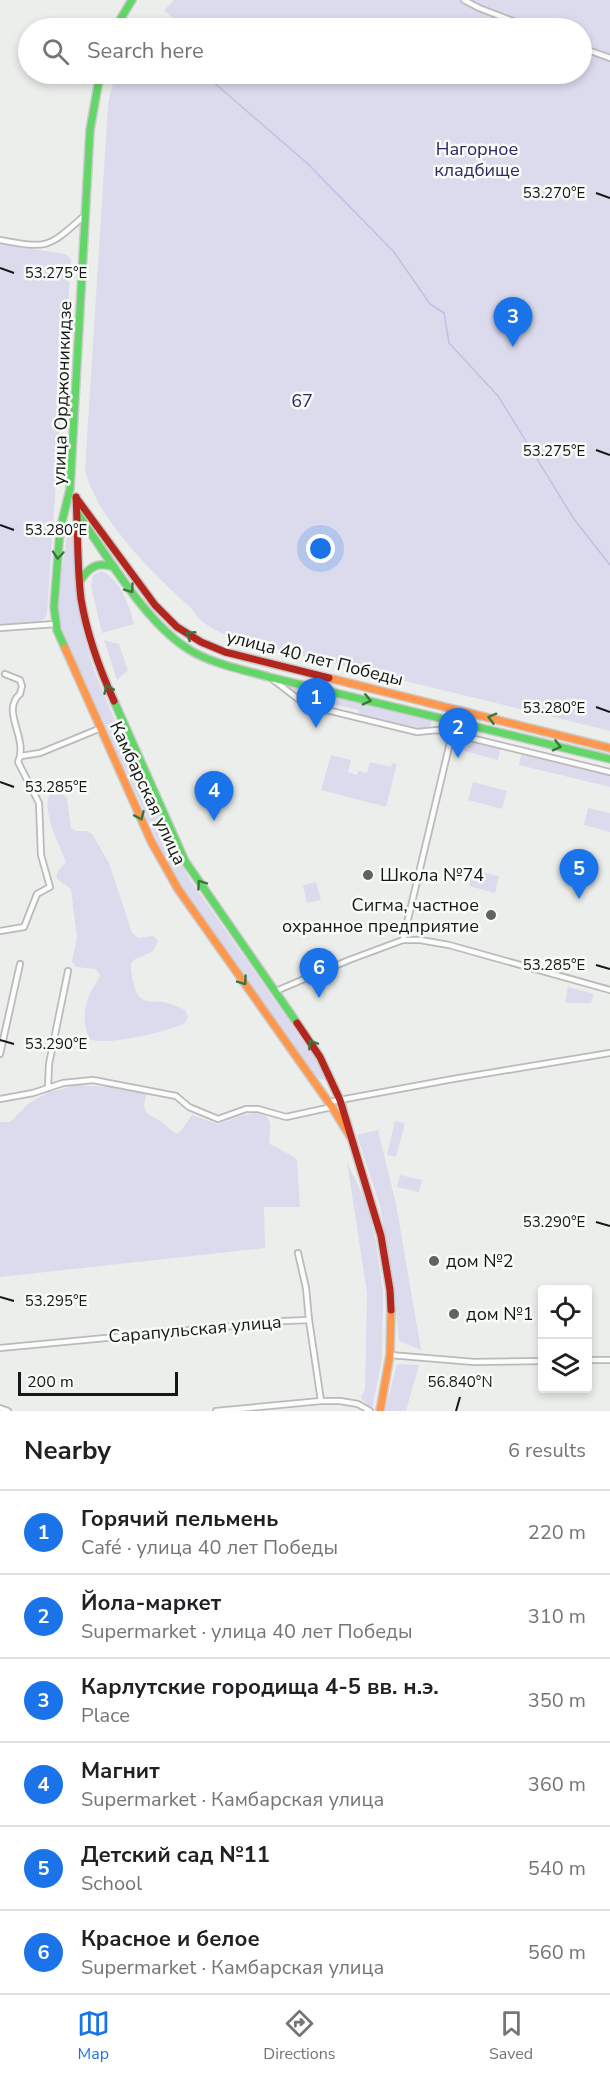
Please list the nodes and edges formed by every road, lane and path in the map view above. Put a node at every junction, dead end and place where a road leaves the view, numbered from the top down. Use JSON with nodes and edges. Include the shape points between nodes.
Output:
{"nodes":[{"id":1,"x":132,"y":0,"type":"edge"},
{"id":2,"x":464,"y":0,"type":"edge"},
{"id":3,"x":121,"y":18,"type":"edge"},
{"id":4,"x":504,"y":18,"type":"edge"},
{"id":5,"x":592,"y":52,"type":"edge"},
{"id":6,"x":610,"y":58,"type":"edge"},
{"id":7,"x":98,"y":84,"type":"edge"},
{"id":8,"x":84,"y":216,"type":"junction"},
{"id":9,"x":0,"y":240,"type":"edge"},
{"id":10,"x":70,"y":489,"type":"junction"},
{"id":11,"x":67,"y":497,"type":"junction"},
{"id":12,"x":76,"y":497,"type":"junction"},
{"id":13,"x":77,"y":512,"type":"junction"},
{"id":14,"x":92,"y":519,"type":"junction"},
{"id":15,"x":84,"y":524,"type":"junction"},
{"id":16,"x":115,"y":568,"type":"junction"},
{"id":17,"x":80,"y":581,"type":"junction"},
{"id":18,"x":56,"y":624,"type":"junction"},
{"id":19,"x":0,"y":628,"type":"edge"},
{"id":20,"x":5,"y":674,"type":"dead end"},
{"id":21,"x":269,"y":677,"type":"junction"},
{"id":22,"x":101,"y":728,"type":"junction"},
{"id":23,"x":495,"y":730,"type":"junction"},
{"id":24,"x":452,"y":734,"type":"junction"},
{"id":25,"x":491,"y":744,"type":"junction"},
{"id":26,"x":610,"y":748,"type":"edge"},
{"id":27,"x":21,"y":756,"type":"junction"},
{"id":28,"x":610,"y":759,"type":"edge"},
{"id":29,"x":610,"y":772,"type":"edge"},
{"id":30,"x":0,"y":931,"type":"edge"},
{"id":31,"x":403,"y":940,"type":"junction"},
{"id":32,"x":20,"y":964,"type":"dead end"},
{"id":33,"x":68,"y":971,"type":"dead end"},
{"id":34,"x":610,"y":990,"type":"edge"},
{"id":35,"x":276,"y":991,"type":"junction"},
{"id":36,"x":610,"y":1053,"type":"edge"},
{"id":37,"x":0,"y":1054,"type":"edge"},
{"id":38,"x":330,"y":1075,"type":"junction"},
{"id":39,"x":313,"y":1080,"type":"junction"},
{"id":40,"x":48,"y":1088,"type":"junction"},
{"id":41,"x":0,"y":1099,"type":"edge"},
{"id":42,"x":340,"y":1100,"type":"junction"},
{"id":43,"x":331,"y":1105,"type":"junction"},
{"id":44,"x":350,"y":1136,"type":"junction"},
{"id":45,"x":298,"y":1253,"type":"dead end"},
{"id":46,"x":309,"y":1320,"type":"junction"},
{"id":47,"x":0,"y":1348,"type":"edge"},
{"id":48,"x":390,"y":1355,"type":"junction"},
{"id":49,"x":592,"y":1360,"type":"edge"},
{"id":50,"x":610,"y":1360,"type":"edge"},
{"id":51,"x":538,"y":1361,"type":"edge"},
{"id":52,"x":321,"y":1401,"type":"junction"},
{"id":53,"x":0,"y":1408,"type":"edge"},
{"id":54,"x":8,"y":1411,"type":"edge"},
{"id":55,"x":216,"y":1411,"type":"edge"},
{"id":56,"x":370,"y":1411,"type":"edge"},
{"id":57,"x":380,"y":1411,"type":"edge"}],
"edges":[{"from":1,"to":3,"type":"main road"},
{"from":2,"to":4,"type":"street"},
{"from":5,"to":6,"type":"street"},
{"from":7,"to":8,"type":"main road","name":"улица Орджоникидзе","via":[[90,130]]},
{"from":8,"to":9,"type":"street","via":[[49,244]]},
{"from":8,"to":10,"type":"main road","name":"улица Орджоникидзе"},
{"from":10,"to":11,"type":"main road","name":"Камбарская улица"},
{"from":10,"to":12,"type":"main road","name":"улица Орджоникидзе"},
{"from":11,"to":13,"type":"main road","name":"улица 40 лет Победы"},
{"from":11,"to":18,"type":"main road","name":"Камбарская улица","one_way":true,"via":[[59,537]]},
{"from":12,"to":13,"type":"main road","name":"Камбарская улица"},
{"from":12,"to":14,"type":"main road","name":"улица 40 лет Победы"},
{"from":13,"to":15,"type":"main road","name":"улица 40 лет Победы"},
{"from":13,"to":17,"type":"main road","name":"Камбарская улица"},
{"from":14,"to":15,"type":"main road"},
{"from":26,"to":14,"type":"main road","name":"улица 40 лет Победы","one_way":true,"via":[[225,652],[201,642],[177,627],[155,605]]},
{"from":15,"to":16,"type":"main road","name":"улица 40 лет Победы"},
{"from":16,"to":17,"type":"main road","via":[[95,564]]},
{"from":16,"to":21,"type":"main road","name":"улица 40 лет Победы","one_way":true,"via":[[147,612],[194,653]]},
{"from":35,"to":17,"type":"main road","name":"Камбарская улица","one_way":true,"via":[[185,861],[97,664]]},
{"from":18,"to":19,"type":"street"},
{"from":18,"to":22,"type":"main road","name":"Камбарская улица"},
{"from":20,"to":27,"type":"street","via":[[20,680],[22,686],[8,708]]},
{"from":21,"to":23,"type":"main road","name":"улица 40 лет Победы","one_way":true},
{"from":21,"to":24,"type":"street","via":[[306,705],[417,732],[438,730]]},
{"from":22,"to":27,"type":"street","via":[[40,753]]},
{"from":22,"to":39,"type":"main road","name":"Камбарская улица","one_way":true,"via":[[151,841],[178,889]]},
{"from":23,"to":25,"type":"street"},
{"from":23,"to":28,"type":"main road","name":"улица 40 лет Победы","one_way":true},
{"from":24,"to":25,"type":"street"},
{"from":24,"to":31,"type":"street"},
{"from":25,"to":29,"type":"street"},
{"from":27,"to":30,"type":"street","via":[[18,762],[39,803],[40,855],[50,887],[38,894],[24,927]]},
{"from":31,"to":34,"type":"street","via":[[449,945]]},
{"from":31,"to":35,"type":"street"},
{"from":32,"to":37,"type":"street"},
{"from":33,"to":40,"type":"street","via":[[49,1064]]},
{"from":38,"to":35,"type":"main road","name":"Камбарская улица","one_way":true},
{"from":36,"to":42,"type":"street"},
{"from":38,"to":39,"type":"main road","via":[[327,1082]]},
{"from":38,"to":42,"type":"main road","name":"Камбарская улица"},
{"from":39,"to":43,"type":"main road","name":"Камбарская улица"},
{"from":40,"to":41,"type":"street"},
{"from":40,"to":43,"type":"street","via":[[93,1080],[138,1087],[176,1096],[189,1107],[218,1119],[246,1109],[286,1117]]},
{"from":42,"to":43,"type":"street"},
{"from":42,"to":44,"type":"main road","name":"Камбарская улица"},
{"from":43,"to":44,"type":"main road","name":"Камбарская улица"},
{"from":44,"to":48,"type":"main road","name":"Камбарская улица","via":[[381,1236],[390,1290]]},
{"from":45,"to":46,"type":"street"},
{"from":46,"to":47,"type":"street","name":"Сарапульская улица"},
{"from":46,"to":52,"type":"street"},
{"from":48,"to":51,"type":"street","via":[[474,1362]]},
{"from":48,"to":57,"type":"main road","name":"Камбарская улица"},
{"from":49,"to":50,"type":"street"},
{"from":52,"to":55,"type":"street"},
{"from":52,"to":56,"type":"street","via":[[358,1404]]},
{"from":53,"to":54,"type":"street"}]}
